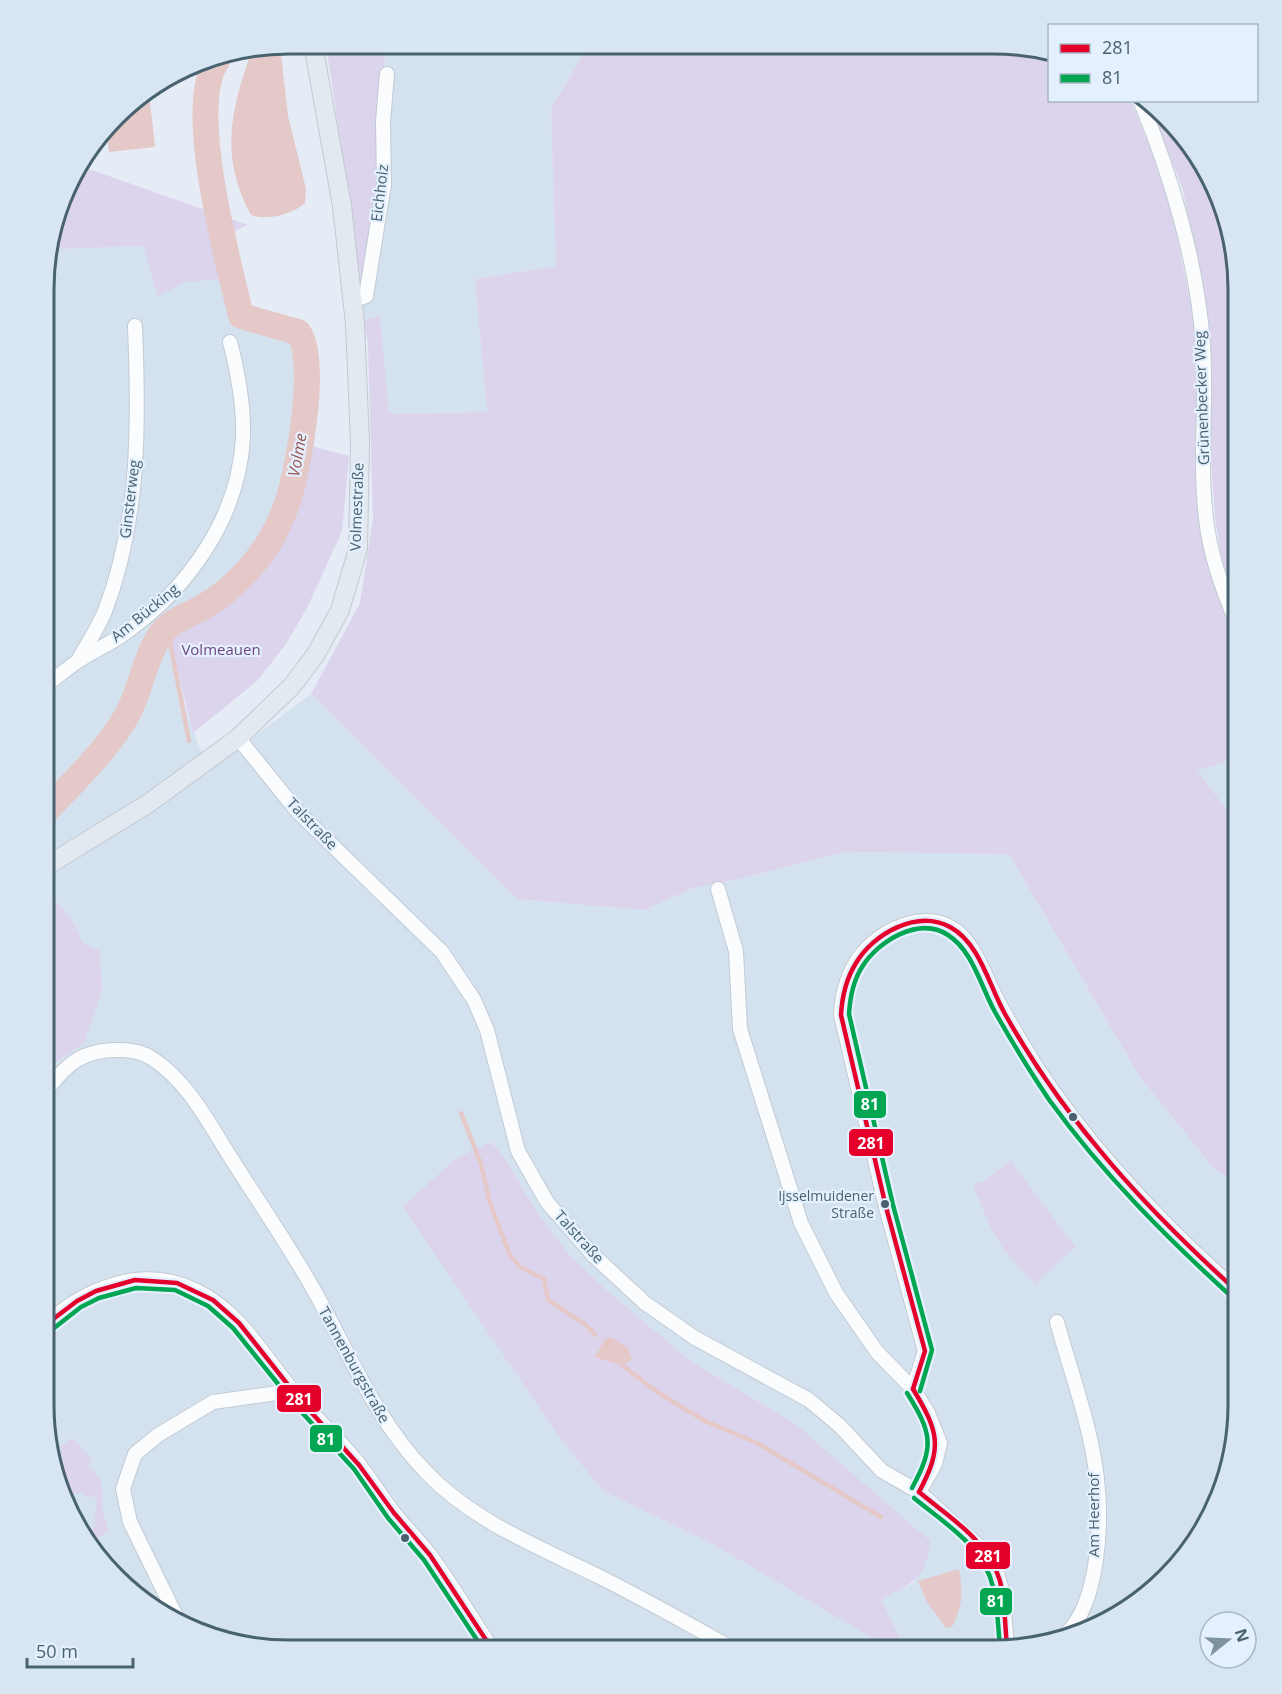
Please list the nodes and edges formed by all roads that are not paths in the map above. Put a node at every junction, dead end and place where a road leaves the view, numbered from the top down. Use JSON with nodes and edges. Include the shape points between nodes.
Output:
{"nodes":[{"id":1,"x":315,"y":54,"type":"edge"},
{"id":2,"x":387,"y":74,"type":"dead end"},
{"id":3,"x":1143,"y":108,"type":"edge"},
{"id":4,"x":352,"y":301,"type":"junction"},
{"id":5,"x":135,"y":326,"type":"dead end"},
{"id":6,"x":230,"y":342,"type":"dead end"},
{"id":7,"x":1228,"y":600,"type":"edge"},
{"id":8,"x":78,"y":661,"type":"junction"},
{"id":9,"x":54,"y":679,"type":"edge"},
{"id":10,"x":238,"y":738,"type":"junction"},
{"id":11,"x":54,"y":861,"type":"edge"},
{"id":12,"x":718,"y":889,"type":"dead end"},
{"id":13,"x":54,"y":1079,"type":"edge"},
{"id":14,"x":1228,"y":1282,"type":"edge"},
{"id":15,"x":54,"y":1317,"type":"edge"},
{"id":16,"x":1057,"y":1322,"type":"dead end"},
{"id":17,"x":914,"y":1389,"type":"junction"},
{"id":18,"x":292,"y":1391,"type":"junction"},
{"id":19,"x":919,"y":1492,"type":"junction"},
{"id":20,"x":173,"y":1610,"type":"edge"},
{"id":21,"x":1072,"y":1627,"type":"edge"},
{"id":22,"x":1006,"y":1639,"type":"edge"},
{"id":23,"x":486,"y":1640,"type":"edge"},
{"id":24,"x":717,"y":1640,"type":"edge"}],
"edges":[{"from":1,"to":4,"type":"main road","name":"Volmestraße","via":[[342,206]]},
{"from":2,"to":4,"type":"street","name":"Eichholz","via":[[381,204],[366,296]]},
{"from":3,"to":7,"type":"street","name":"Grünenbecker Weg","via":[[1174,195],[1191,269],[1203,344],[1206,519],[1217,571]]},
{"from":4,"to":10,"type":"main road","name":"Volmestraße","via":[[360,442],[358,549],[340,610],[316,654],[292,686]]},
{"from":5,"to":8,"type":"street","name":"Ginsterweg","via":[[138,401],[130,516],[104,612]]},
{"from":6,"to":8,"type":"street","name":"Am Bücking","via":[[240,383],[243,436],[235,483],[224,514],[202,556],[173,593],[124,634]]},
{"from":8,"to":9,"type":"street","name":"Am Bücking"},
{"from":10,"to":11,"type":"main road","name":"Volmestraße","via":[[149,802]]},
{"from":10,"to":19,"type":"street","name":"Talstraße","via":[[298,812],[442,952],[459,975],[487,1030],[518,1151],[547,1202],[593,1255],[645,1303],[695,1338],[809,1400],[840,1426],[882,1472]]},
{"from":12,"to":17,"type":"street","via":[[736,951],[740,1029],[801,1222],[836,1293],[877,1352]]},
{"from":13,"to":24,"type":"street","name":"Tannenburgstraße","via":[[72,1062],[94,1051],[131,1050],[152,1058],[177,1079],[310,1284],[392,1433],[427,1474],[483,1518]]},
{"from":14,"to":17,"type":"street","via":[[1144,1202],[1068,1114],[960,934],[929,921],[910,922],[887,933],[861,956],[848,980],[841,1015],[925,1351]]},
{"from":15,"to":18,"type":"street","via":[[84,1294],[115,1284],[144,1279],[196,1290],[240,1323]]},
{"from":16,"to":21,"type":"street","name":"Am Heerhof","via":[[1097,1479],[1094,1574],[1085,1610]]},
{"from":17,"to":19,"type":"street","via":[[940,1443],[935,1464]]},
{"from":18,"to":20,"type":"street","via":[[213,1402],[158,1435],[135,1454],[123,1489],[130,1522]]},
{"from":18,"to":23,"type":"street","via":[[354,1457],[434,1560]]},
{"from":19,"to":22,"type":"street","name":"Talstraße","via":[[980,1546],[994,1565],[1002,1590]]}]}
